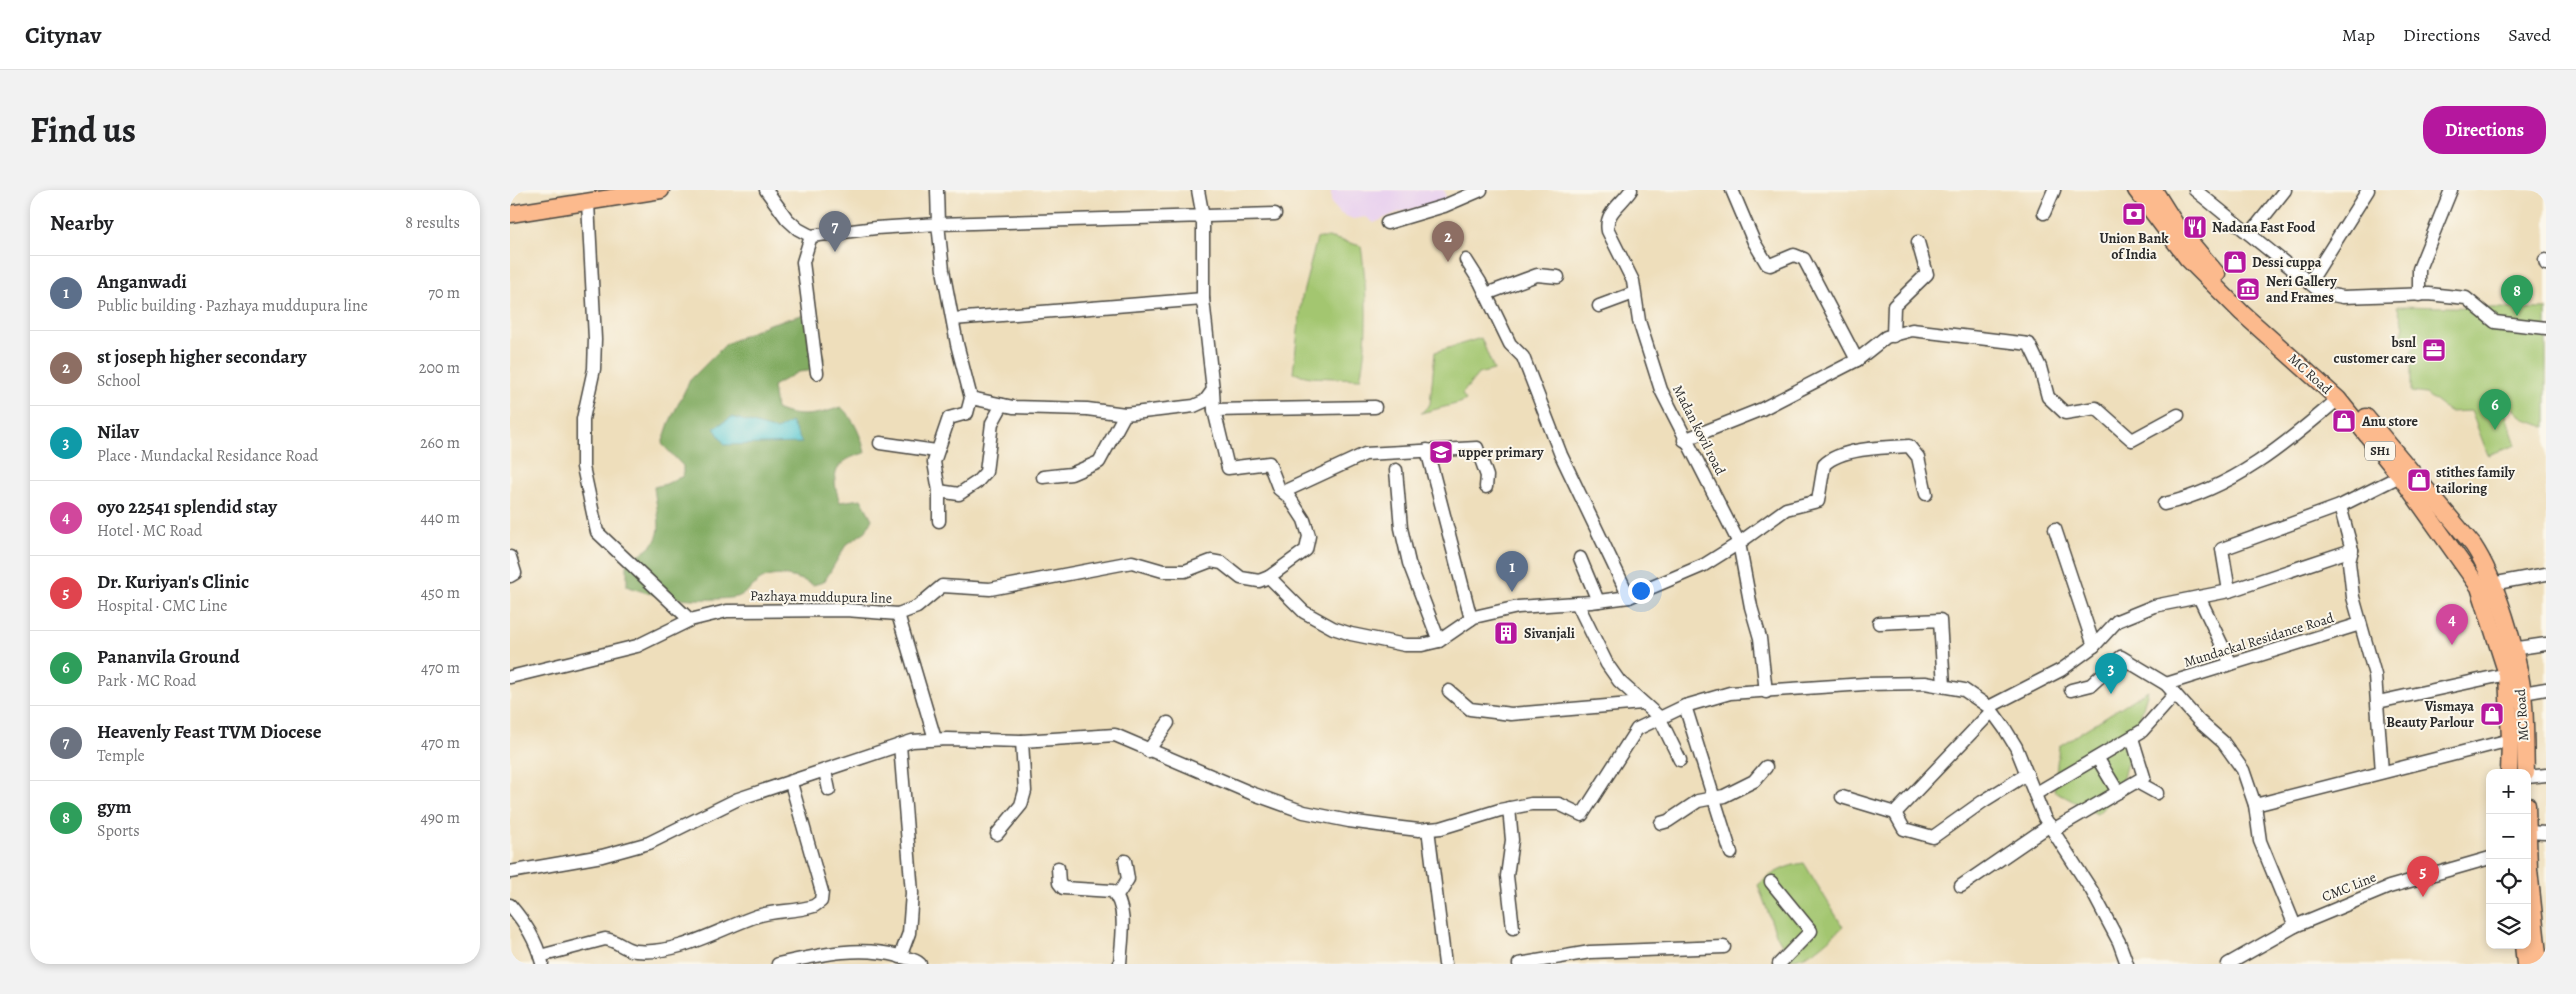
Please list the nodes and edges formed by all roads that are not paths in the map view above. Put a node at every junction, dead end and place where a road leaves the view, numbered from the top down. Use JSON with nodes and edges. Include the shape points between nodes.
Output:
{"nodes":[{"id":1,"x":661,"y":190,"type":"edge"},
{"id":2,"x":766,"y":190,"type":"edge"},
{"id":3,"x":937,"y":190,"type":"edge"},
{"id":4,"x":1198,"y":190,"type":"edge"},
{"id":5,"x":1481,"y":190,"type":"edge"},
{"id":6,"x":1631,"y":190,"type":"edge"},
{"id":7,"x":1732,"y":190,"type":"edge"},
{"id":8,"x":2054,"y":190,"type":"edge"},
{"id":9,"x":2136,"y":190,"type":"edge"},
{"id":10,"x":2154,"y":190,"type":"edge"},
{"id":11,"x":2195,"y":190,"type":"edge"},
{"id":12,"x":2285,"y":190,"type":"edge"},
{"id":13,"x":2368,"y":190,"type":"edge"},
{"id":14,"x":2451,"y":190,"type":"edge"},
{"id":15,"x":588,"y":203,"type":"junction"},
{"id":16,"x":2044,"y":213,"type":"dead end"},
{"id":17,"x":510,"y":214,"type":"edge"},
{"id":18,"x":1275,"y":214,"type":"dead end"},
{"id":19,"x":1203,"y":217,"type":"junction"},
{"id":20,"x":1387,"y":223,"type":"dead end"},
{"id":21,"x":938,"y":224,"type":"junction"},
{"id":22,"x":2250,"y":234,"type":"junction"},
{"id":23,"x":811,"y":236,"type":"junction"},
{"id":24,"x":1918,"y":242,"type":"dead end"},
{"id":25,"x":1466,"y":260,"type":"dead end"},
{"id":26,"x":1558,"y":277,"type":"dead end"},
{"id":27,"x":2310,"y":282,"type":"junction"},
{"id":28,"x":1634,"y":292,"type":"junction"},
{"id":29,"x":1486,"y":294,"type":"junction"},
{"id":30,"x":2419,"y":295,"type":"junction"},
{"id":31,"x":1204,"y":299,"type":"junction"},
{"id":32,"x":1599,"y":306,"type":"dead end"},
{"id":33,"x":953,"y":319,"type":"junction"},
{"id":34,"x":2546,"y":328,"type":"edge"},
{"id":35,"x":1893,"y":336,"type":"junction"},
{"id":36,"x":1857,"y":360,"type":"junction"},
{"id":37,"x":817,"y":373,"type":"dead end"},
{"id":38,"x":1212,"y":390,"type":"junction"},
{"id":39,"x":971,"y":398,"type":"junction"},
{"id":40,"x":2338,"y":399,"type":"junction"},
{"id":41,"x":1002,"y":405,"type":"junction"},
{"id":42,"x":1375,"y":407,"type":"dead end"},
{"id":43,"x":1214,"y":410,"type":"junction"},
{"id":44,"x":1125,"y":414,"type":"junction"},
{"id":45,"x":2178,"y":415,"type":"dead end"},
{"id":46,"x":1684,"y":440,"type":"junction"},
{"id":47,"x":880,"y":443,"type":"dead end"},
{"id":48,"x":1427,"y":450,"type":"junction"},
{"id":49,"x":936,"y":451,"type":"junction"},
{"id":50,"x":1396,"y":470,"type":"dead end"},
{"id":51,"x":2400,"y":476,"type":"junction"},
{"id":52,"x":1044,"y":477,"type":"dead end"},
{"id":53,"x":1486,"y":487,"type":"dead end"},
{"id":54,"x":940,"y":491,"type":"junction"},
{"id":55,"x":1283,"y":492,"type":"junction"},
{"id":56,"x":1926,"y":494,"type":"dead end"},
{"id":57,"x":2164,"y":504,"type":"dead end"},
{"id":58,"x":2340,"y":506,"type":"junction"},
{"id":59,"x":939,"y":521,"type":"dead end"},
{"id":60,"x":2055,"y":529,"type":"dead end"},
{"id":61,"x":1740,"y":543,"type":"junction"},
{"id":62,"x":2352,"y":550,"type":"junction"},
{"id":63,"x":510,"y":557,"type":"edge"},
{"id":64,"x":1580,"y":558,"type":"dead end"},
{"id":65,"x":2546,"y":574,"type":"edge"},
{"id":66,"x":510,"y":576,"type":"edge"},
{"id":67,"x":1269,"y":577,"type":"junction"},
{"id":68,"x":2486,"y":585,"type":"junction"},
{"id":69,"x":2229,"y":591,"type":"junction"},
{"id":70,"x":1629,"y":597,"type":"junction"},
{"id":71,"x":2199,"y":597,"type":"junction"},
{"id":72,"x":1598,"y":601,"type":"junction"},
{"id":73,"x":1577,"y":604,"type":"junction"},
{"id":74,"x":898,"y":614,"type":"junction"},
{"id":75,"x":690,"y":620,"type":"junction"},
{"id":76,"x":1471,"y":620,"type":"junction"},
{"id":77,"x":1879,"y":624,"type":"dead end"},
{"id":78,"x":2360,"y":624,"type":"junction"},
{"id":79,"x":1438,"y":641,"type":"junction"},
{"id":80,"x":2546,"y":644,"type":"edge"},
{"id":81,"x":2094,"y":646,"type":"junction"},
{"id":82,"x":2512,"y":649,"type":"junction"},
{"id":83,"x":2231,"y":664,"type":"junction"},
{"id":84,"x":2507,"y":674,"type":"junction"},
{"id":85,"x":510,"y":677,"type":"edge"},
{"id":86,"x":2166,"y":684,"type":"junction"},
{"id":87,"x":1944,"y":686,"type":"junction"},
{"id":88,"x":2546,"y":689,"type":"edge"},
{"id":89,"x":2072,"y":690,"type":"dead end"},
{"id":90,"x":1449,"y":691,"type":"dead end"},
{"id":91,"x":1766,"y":692,"type":"junction"},
{"id":92,"x":2522,"y":693,"type":"junction"},
{"id":93,"x":2175,"y":694,"type":"junction"},
{"id":94,"x":2378,"y":702,"type":"junction"},
{"id":95,"x":1642,"y":703,"type":"junction"},
{"id":96,"x":1685,"y":706,"type":"junction"},
{"id":97,"x":1990,"y":709,"type":"junction"},
{"id":98,"x":1659,"y":717,"type":"junction"},
{"id":99,"x":1168,"y":723,"type":"dead end"},
{"id":100,"x":2132,"y":738,"type":"junction"},
{"id":101,"x":934,"y":740,"type":"junction"},
{"id":102,"x":2510,"y":740,"type":"junction"},
{"id":103,"x":1022,"y":741,"type":"junction"},
{"id":104,"x":900,"y":745,"type":"junction"},
{"id":105,"x":1148,"y":751,"type":"junction"},
{"id":106,"x":2098,"y":759,"type":"junction"},
{"id":107,"x":1680,"y":760,"type":"dead end"},
{"id":108,"x":1766,"y":767,"type":"dead end"},
{"id":109,"x":2509,"y":769,"type":"edge"},
{"id":110,"x":2526,"y":769,"type":"edge"},
{"id":111,"x":825,"y":772,"type":"junction"},
{"id":112,"x":2382,"y":772,"type":"junction"},
{"id":113,"x":2027,"y":774,"type":"junction"},
{"id":114,"x":2546,"y":775,"type":"edge"},
{"id":115,"x":2531,"y":777,"type":"edge"},
{"id":116,"x":2137,"y":782,"type":"junction"},
{"id":117,"x":791,"y":783,"type":"junction"},
{"id":118,"x":829,"y":790,"type":"dead end"},
{"id":119,"x":2118,"y":792,"type":"junction"},
{"id":120,"x":2156,"y":793,"type":"dead end"},
{"id":121,"x":2035,"y":794,"type":"junction"},
{"id":122,"x":1842,"y":797,"type":"dead end"},
{"id":123,"x":1714,"y":799,"type":"junction"},
{"id":124,"x":2255,"y":806,"type":"junction"},
{"id":125,"x":1509,"y":808,"type":"junction"},
{"id":126,"x":1895,"y":813,"type":"junction"},
{"id":127,"x":1661,"y":823,"type":"dead end"},
{"id":128,"x":2051,"y":828,"type":"junction"},
{"id":129,"x":1428,"y":829,"type":"junction"},
{"id":130,"x":2546,"y":833,"type":"edge"},
{"id":131,"x":997,"y":834,"type":"dead end"},
{"id":132,"x":2531,"y":839,"type":"edge"},
{"id":133,"x":1731,"y":853,"type":"dead end"},
{"id":134,"x":2487,"y":859,"type":"edge"},
{"id":135,"x":2530,"y":859,"type":"edge"},
{"id":136,"x":1125,"y":861,"type":"dead end"},
{"id":137,"x":1058,"y":868,"type":"dead end"},
{"id":138,"x":510,"y":872,"type":"edge"},
{"id":139,"x":1771,"y":882,"type":"dead end"},
{"id":140,"x":1961,"y":886,"type":"dead end"},
{"id":141,"x":1117,"y":896,"type":"junction"},
{"id":142,"x":510,"y":905,"type":"edge"},
{"id":143,"x":2295,"y":926,"type":"junction"},
{"id":144,"x":1513,"y":928,"type":"dead end"},
{"id":145,"x":1724,"y":947,"type":"dead end"},
{"id":146,"x":2523,"y":949,"type":"edge"},
{"id":147,"x":900,"y":957,"type":"junction"},
{"id":148,"x":541,"y":960,"type":"edge"},
{"id":149,"x":1572,"y":960,"type":"edge"},
{"id":150,"x":778,"y":964,"type":"edge"},
{"id":151,"x":920,"y":964,"type":"edge"},
{"id":152,"x":1120,"y":964,"type":"edge"},
{"id":153,"x":1445,"y":964,"type":"edge"},
{"id":154,"x":1519,"y":964,"type":"edge"},
{"id":155,"x":1779,"y":964,"type":"edge"},
{"id":156,"x":2127,"y":964,"type":"edge"},
{"id":157,"x":2228,"y":964,"type":"edge"},
{"id":158,"x":2525,"y":964,"type":"edge"},
{"id":159,"x":2539,"y":964,"type":"edge"}],
"edges":[{"from":1,"to":15,"type":"main road"},
{"from":2,"to":23,"type":"street","via":[[787,219]]},
{"from":3,"to":21,"type":"street"},
{"from":4,"to":19,"type":"street"},
{"from":5,"to":20,"type":"street","via":[[1444,206]]},
{"from":6,"to":28,"type":"street","name":"Madan kovil road","via":[[1608,215],[1606,224]]},
{"from":7,"to":36,"type":"street","via":[[1767,264],[1794,255],[1804,259]]},
{"from":8,"to":16,"type":"street"},
{"from":9,"to":40,"type":"main road","name":"MC Road","number":"SH1","via":[[2187,258],[2242,313]]},
{"from":10,"to":68,"type":"main road","name":"MC Road","number":"SH1","via":[[2176,225],[2213,271],[2352,401],[2473,545],[2484,563]]},
{"from":11,"to":22,"type":"street"},
{"from":12,"to":22,"type":"street"},
{"from":13,"to":27,"type":"street"},
{"from":14,"to":30,"type":"street","via":[[2419,270]]},
{"from":15,"to":17,"type":"main road"},
{"from":15,"to":75,"type":"street","via":[[595,339],[594,369],[583,419],[583,467],[597,532]]},
{"from":18,"to":19,"type":"street"},
{"from":19,"to":21,"type":"street"},
{"from":19,"to":31,"type":"street"},
{"from":21,"to":23,"type":"street"},
{"from":21,"to":33,"type":"street"},
{"from":22,"to":27,"type":"street"},
{"from":23,"to":37,"type":"street","via":[[803,262]]},
{"from":24,"to":35,"type":"street","via":[[1927,274],[1894,306]]},
{"from":25,"to":29,"type":"street"},
{"from":26,"to":29,"type":"street","via":[[1537,275]]},
{"from":27,"to":30,"type":"street","via":[[2322,293],[2343,297]]},
{"from":28,"to":32,"type":"street"},
{"from":28,"to":46,"type":"street","name":"Madan kovil road","via":[[1647,352]]},
{"from":29,"to":70,"type":"street","via":[[1510,344],[1524,356],[1561,455]]},
{"from":30,"to":34,"type":"street","via":[[2466,298],[2495,322]]},
{"from":31,"to":33,"type":"street"},
{"from":31,"to":38,"type":"street"},
{"from":33,"to":39,"type":"street"},
{"from":35,"to":36,"type":"street","via":[[1886,337]]},
{"from":35,"to":45,"type":"street","via":[[1923,330],[2029,344],[2040,367],[2048,397],[2065,414],[2096,408],[2132,440]]},
{"from":36,"to":46,"type":"street","via":[[1762,409]]},
{"from":38,"to":43,"type":"street"},
{"from":38,"to":44,"type":"street","via":[[1205,401],[1194,406]]},
{"from":39,"to":41,"type":"street"},
{"from":39,"to":49,"type":"street","via":[[967,413],[949,418]]},
{"from":40,"to":51,"type":"main road","name":"MC Road","number":"SH1"},
{"from":40,"to":57,"type":"street","via":[[2295,436],[2241,473],[2190,498]]},
{"from":41,"to":44,"type":"street"},
{"from":41,"to":54,"type":"street","via":[[992,423],[986,472],[959,494]]},
{"from":42,"to":43,"type":"street"},
{"from":43,"to":55,"type":"street","via":[[1228,468],[1269,463]]},
{"from":44,"to":52,"type":"street","via":[[1099,462],[1071,474]]},
{"from":46,"to":61,"type":"street","name":"Madan kovil road"},
{"from":47,"to":49,"type":"street"},
{"from":48,"to":53,"type":"street","via":[[1477,448],[1487,476]]},
{"from":48,"to":55,"type":"street","via":[[1365,454]]},
{"from":48,"to":76,"type":"street"},
{"from":49,"to":54,"type":"street","via":[[934,462]]},
{"from":50,"to":79,"type":"street","via":[[1405,545]]},
{"from":51,"to":58,"type":"street"},
{"from":51,"to":68,"type":"main road","name":"MC Road","number":"SH1"},
{"from":54,"to":59,"type":"street"},
{"from":55,"to":67,"type":"street","via":[[1304,520],[1309,536],[1306,550]]},
{"from":56,"to":61,"type":"street","via":[[1918,457],[1909,446],[1841,455],[1824,465],[1818,501],[1786,509]]},
{"from":58,"to":62,"type":"street"},
{"from":58,"to":69,"type":"street","via":[[2222,549]]},
{"from":60,"to":81,"type":"street"},
{"from":61,"to":70,"type":"street","via":[[1704,565]]},
{"from":61,"to":91,"type":"street","name":"Madan kovil road","via":[[1760,638]]},
{"from":62,"to":69,"type":"street"},
{"from":62,"to":78,"type":"street","via":[[2349,562]]},
{"from":63,"to":66,"type":"street","via":[[515,573]]},
{"from":64,"to":72,"type":"street"},
{"from":65,"to":68,"type":"street"},
{"from":67,"to":74,"type":"street","name":"Pazhaya muddupura line","via":[[1259,581],[1241,578],[1222,563],[1212,561],[1185,571],[1163,571],[1132,562],[990,589],[942,586],[917,606]]},
{"from":67,"to":79,"type":"street","via":[[1304,612],[1333,628],[1405,645]]},
{"from":68,"to":82,"type":"main road","name":"MC Road","number":"SH1"},
{"from":68,"to":84,"type":"main road","name":"MC Road","number":"SH1"},
{"from":69,"to":71,"type":"street"},
{"from":70,"to":72,"type":"street"},
{"from":71,"to":81,"type":"street","via":[[2154,606],[2117,621]]},
{"from":71,"to":83,"type":"street"},
{"from":72,"to":73,"type":"street"},
{"from":73,"to":76,"type":"street","via":[[1518,607]]},
{"from":73,"to":95,"type":"street","via":[[1607,664]]},
{"from":74,"to":75,"type":"street","name":"Pazhaya muddupura line","via":[[846,610],[727,611]]},
{"from":74,"to":101,"type":"street"},
{"from":75,"to":85,"type":"street","name":"Pazhaya muddupura line","via":[[637,646]]},
{"from":76,"to":79,"type":"street"},
{"from":77,"to":87,"type":"street","via":[[1940,620]]},
{"from":78,"to":83,"type":"street","name":"Mundackal Residance Road"},
{"from":78,"to":94,"type":"street","via":[[2375,675]]},
{"from":80,"to":82,"type":"street"},
{"from":81,"to":97,"type":"street","via":[[2061,670]]},
{"from":82,"to":92,"type":"main road","name":"MC Road","number":"SH1"},
{"from":83,"to":86,"type":"street","name":"Mundackal Residance Road"},
{"from":84,"to":94,"type":"street"},
{"from":84,"to":102,"type":"main road","name":"MC Road","number":"SH1"},
{"from":86,"to":89,"type":"street","via":[[2122,657],[2091,685]]},
{"from":86,"to":93,"type":"street"},
{"from":87,"to":91,"type":"street","via":[[1925,683],[1865,684]]},
{"from":87,"to":97,"type":"street","via":[[1964,690]]},
{"from":88,"to":92,"type":"street"},
{"from":90,"to":95,"type":"street","via":[[1470,709],[1511,714]]},
{"from":91,"to":96,"type":"street","via":[[1730,693]]},
{"from":92,"to":110,"type":"main road","name":"MC Road","number":"SH1"},
{"from":93,"to":100,"type":"street"},
{"from":93,"to":124,"type":"street","via":[[2223,742],[2243,770]]},
{"from":94,"to":112,"type":"street"},
{"from":95,"to":98,"type":"street"},
{"from":96,"to":98,"type":"street"},
{"from":96,"to":123,"type":"street"},
{"from":97,"to":113,"type":"street","via":[[2016,747]]},
{"from":97,"to":126,"type":"street"},
{"from":98,"to":107,"type":"street"},
{"from":98,"to":125,"type":"street","via":[[1637,729],[1582,815],[1559,804]]},
{"from":99,"to":105,"type":"street"},
{"from":100,"to":106,"type":"street"},
{"from":100,"to":116,"type":"street","via":[[2144,777]]},
{"from":101,"to":103,"type":"street","via":[[979,738]]},
{"from":101,"to":104,"type":"street"},
{"from":102,"to":109,"type":"main road","name":"MC Road","number":"SH1"},
{"from":102,"to":112,"type":"street"},
{"from":103,"to":105,"type":"street","via":[[1115,736],[1135,742]]},
{"from":103,"to":131,"type":"street","via":[[1025,791],[1021,806]]},
{"from":104,"to":111,"type":"street"},
{"from":104,"to":147,"type":"street","via":[[912,893],[909,933]]},
{"from":105,"to":129,"type":"street","via":[[1304,812],[1349,821]]},
{"from":106,"to":119,"type":"street"},
{"from":106,"to":121,"type":"street"},
{"from":108,"to":123,"type":"street","via":[[1754,781]]},
{"from":111,"to":117,"type":"street"},
{"from":111,"to":118,"type":"street"},
{"from":112,"to":124,"type":"street"},
{"from":113,"to":121,"type":"street"},
{"from":113,"to":126,"type":"street","via":[[1933,837],[1904,828]]},
{"from":114,"to":115,"type":"street"},
{"from":116,"to":119,"type":"street"},
{"from":116,"to":120,"type":"street"},
{"from":117,"to":138,"type":"street","via":[[738,799],[649,843],[602,856]]},
{"from":117,"to":148,"type":"street","via":[[822,892],[820,901],[814,906],[759,915],[718,933],[662,950],[636,951],[605,939]]},
{"from":119,"to":128,"type":"street"},
{"from":121,"to":128,"type":"street"},
{"from":122,"to":126,"type":"street"},
{"from":123,"to":127,"type":"street","via":[[1698,801]]},
{"from":123,"to":133,"type":"street"},
{"from":124,"to":143,"type":"street","via":[[2260,841]]},
{"from":125,"to":129,"type":"street"},
{"from":125,"to":144,"type":"street","via":[[1512,840],[1507,876]]},
{"from":128,"to":140,"type":"street"},
{"from":128,"to":156,"type":"street","via":[[2092,891]]},
{"from":129,"to":153,"type":"street"},
{"from":130,"to":132,"type":"street"},
{"from":134,"to":143,"type":"street","name":"CMC Line","via":[[2389,887]]},
{"from":135,"to":159,"type":"main road"},
{"from":136,"to":141,"type":"street","via":[[1128,879]]},
{"from":137,"to":141,"type":"street","via":[[1059,883],[1063,888],[1112,891]]},
{"from":139,"to":155,"type":"street","via":[[1811,931]]},
{"from":141,"to":152,"type":"street","via":[[1122,917]]},
{"from":142,"to":148,"type":"street","via":[[526,924]]},
{"from":143,"to":157,"type":"street","name":"CMC Line"},
{"from":145,"to":149,"type":"street","via":[[1590,952]]},
{"from":146,"to":158,"type":"main road"},
{"from":147,"to":150,"type":"street","via":[[878,950],[855,950]]},
{"from":147,"to":151,"type":"street"},
{"from":149,"to":154,"type":"street"}]}
